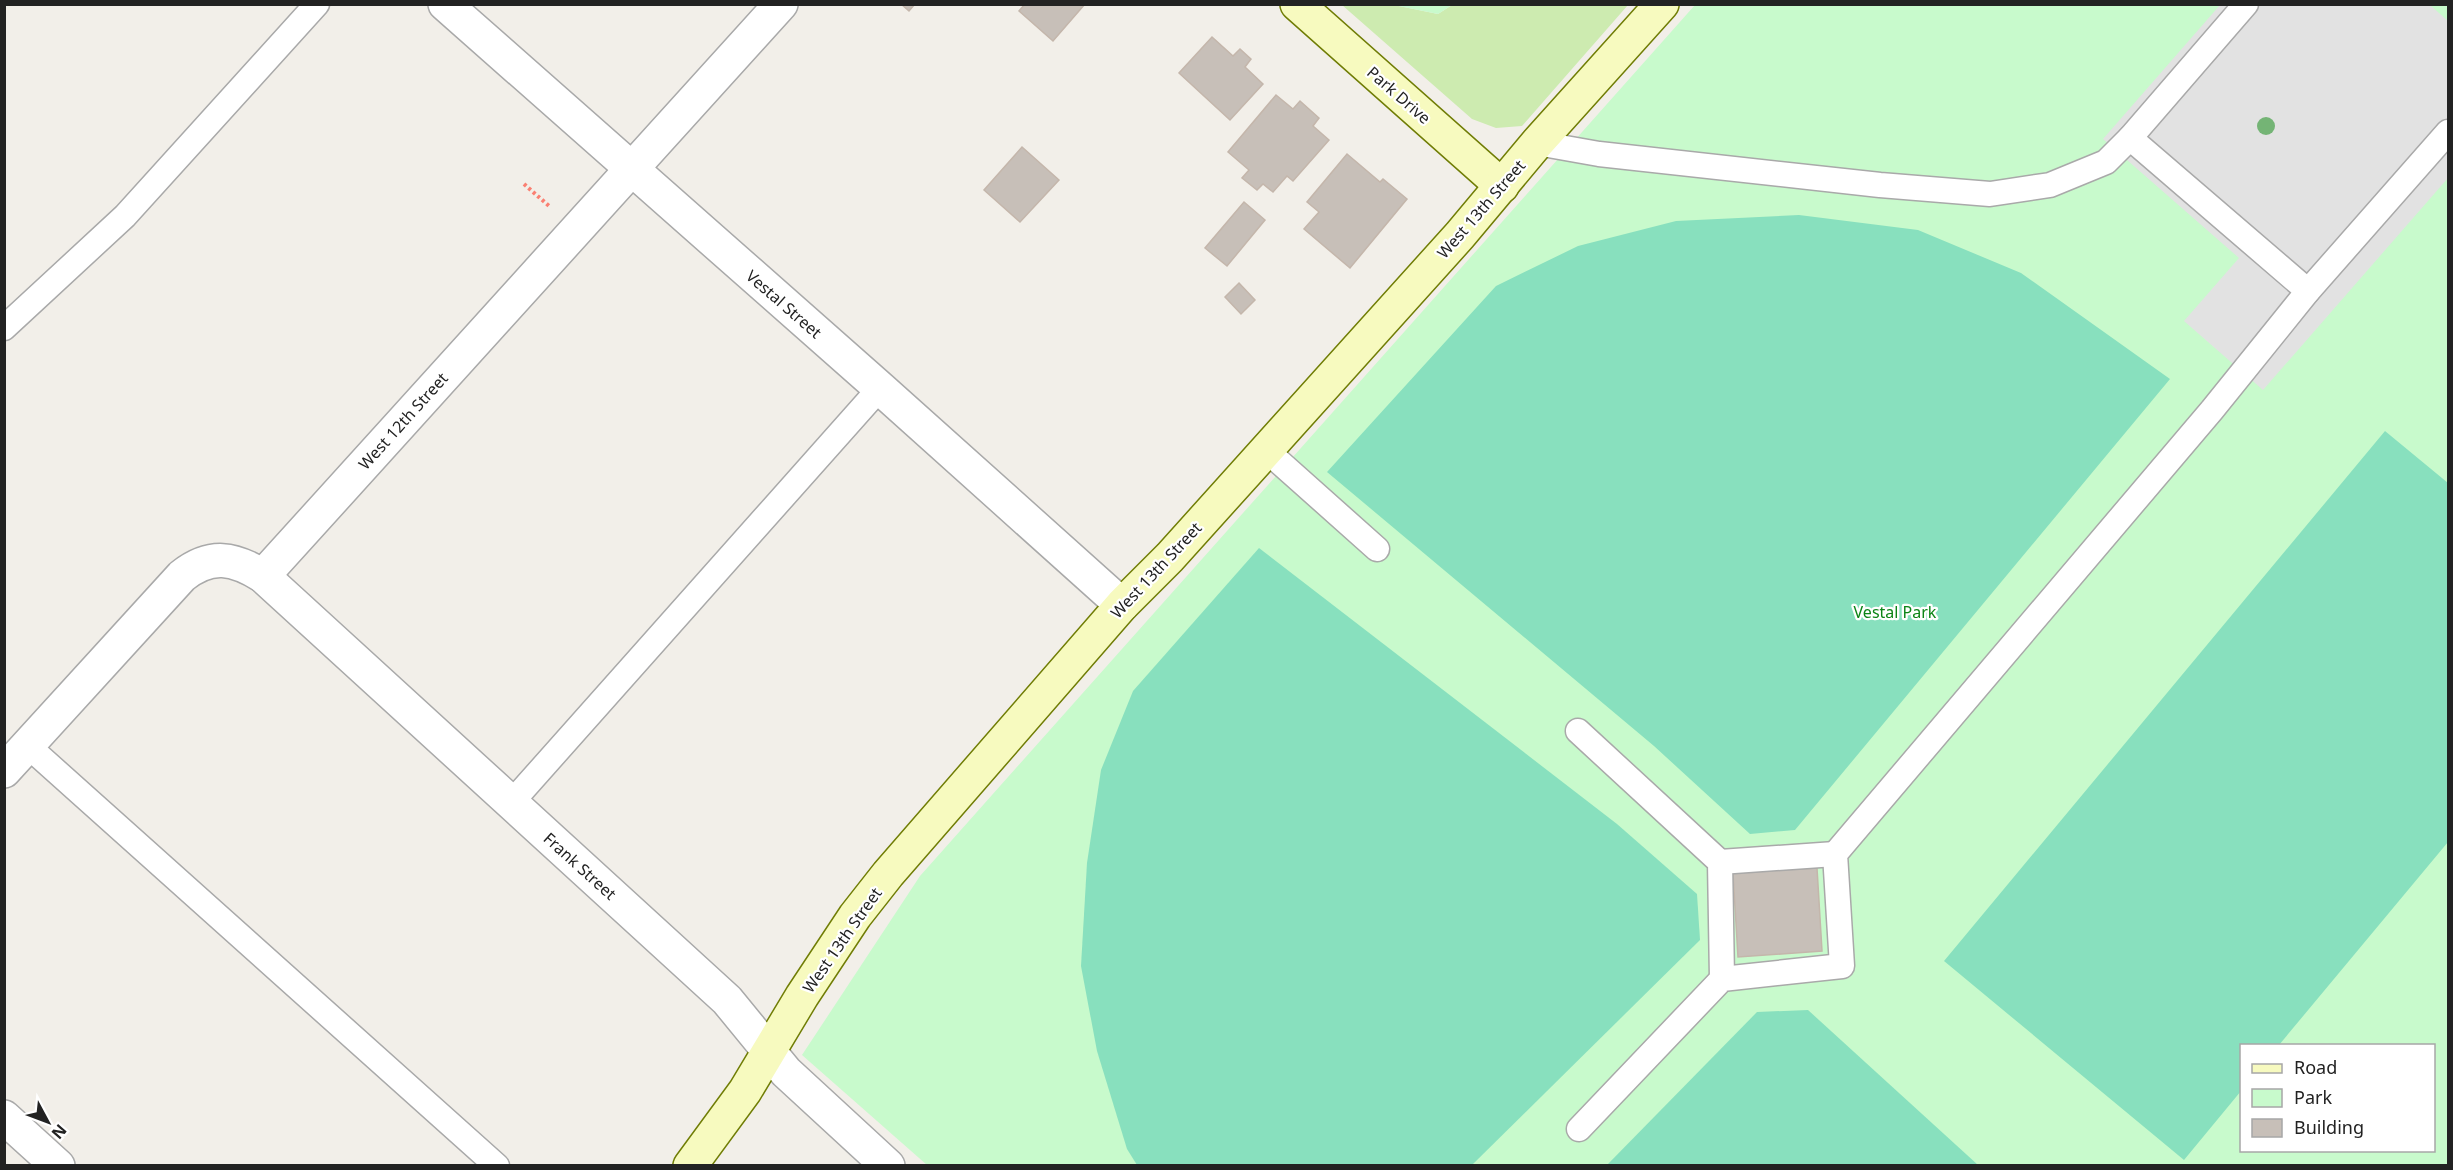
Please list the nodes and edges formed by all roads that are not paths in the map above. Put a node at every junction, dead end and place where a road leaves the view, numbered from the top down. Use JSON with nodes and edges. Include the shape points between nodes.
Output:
{"nodes":[{"id":1,"x":317,"y":4,"type":"edge"},
{"id":2,"x":445,"y":4,"type":"edge"},
{"id":3,"x":781,"y":4,"type":"edge"},
{"id":4,"x":1297,"y":4,"type":"edge"},
{"id":5,"x":1662,"y":4,"type":"edge"},
{"id":6,"x":2246,"y":4,"type":"edge"},
{"id":7,"x":2448,"y":132,"type":"edge"},
{"id":8,"x":2130,"y":138,"type":"junction"},
{"id":9,"x":1537,"y":143,"type":"junction"},
{"id":10,"x":631,"y":170,"type":"junction"},
{"id":11,"x":1502,"y":186,"type":"junction"},
{"id":12,"x":2308,"y":291,"type":"junction"},
{"id":13,"x":4,"y":328,"type":"edge"},
{"id":14,"x":880,"y":388,"type":"junction"},
{"id":15,"x":1266,"y":450,"type":"junction"},
{"id":16,"x":1377,"y":549,"type":"dead end"},
{"id":17,"x":263,"y":576,"type":"junction"},
{"id":18,"x":1122,"y":605,"type":"junction"},
{"id":19,"x":1578,"y":731,"type":"dead end"},
{"id":20,"x":28,"y":746,"type":"junction"},
{"id":21,"x":4,"y":771,"type":"edge"},
{"id":22,"x":511,"y":803,"type":"junction"},
{"id":23,"x":1835,"y":854,"type":"junction"},
{"id":24,"x":1720,"y":862,"type":"junction"},
{"id":25,"x":1722,"y":979,"type":"junction"},
{"id":26,"x":769,"y":1051,"type":"junction"},
{"id":27,"x":4,"y":1117,"type":"edge"},
{"id":28,"x":1579,"y":1129,"type":"dead end"},
{"id":29,"x":58,"y":1166,"type":"edge"},
{"id":30,"x":497,"y":1166,"type":"edge"},
{"id":31,"x":690,"y":1166,"type":"edge"},
{"id":32,"x":888,"y":1166,"type":"edge"}],
"edges":[{"from":1,"to":13,"type":"lane","via":[[125,216]]},
{"from":2,"to":10,"type":"street","name":"Vestal Street"},
{"from":3,"to":10,"type":"street","name":"West 12th Street"},
{"from":4,"to":11,"type":"street","name":"Park Drive"},
{"from":5,"to":9,"type":"street","name":"West 13th Street"},
{"from":6,"to":8,"type":"lane"},
{"from":7,"to":12,"type":"lane"},
{"from":8,"to":9,"type":"lane","via":[[2106,162],[2050,185],[1990,194],[1599,154]]},
{"from":8,"to":12,"type":"lane"},
{"from":9,"to":11,"type":"street","name":"West 13th Street"},
{"from":10,"to":14,"type":"street","name":"Vestal Street"},
{"from":10,"to":17,"type":"street","name":"West 12th Street"},
{"from":11,"to":15,"type":"street","name":"West 13th Street"},
{"from":12,"to":23,"type":"lane","via":[[2212,410]]},
{"from":14,"to":18,"type":"street","name":"Vestal Street"},
{"from":14,"to":22,"type":"lane"},
{"from":15,"to":16,"type":"lane"},
{"from":15,"to":18,"type":"street","name":"West 13th Street"},
{"from":17,"to":20,"type":"street","via":[[243,564],[226,560],[194,566]]},
{"from":17,"to":22,"type":"street","name":"Frank Street"},
{"from":18,"to":26,"type":"street","name":"West 13th Street","via":[[888,874],[855,916]]},
{"from":19,"to":24,"type":"lane"},
{"from":20,"to":21,"type":"street"},
{"from":20,"to":30,"type":"lane"},
{"from":22,"to":26,"type":"street","name":"Frank Street","via":[[727,1000]]},
{"from":23,"to":24,"type":"lane"},
{"from":23,"to":25,"type":"lane","via":[[1842,966]]},
{"from":24,"to":25,"type":"lane"},
{"from":25,"to":28,"type":"lane"},
{"from":26,"to":31,"type":"street","name":"West 13th Street"},
{"from":26,"to":32,"type":"street","name":"Frank Street","via":[[786,1072]]},
{"from":27,"to":29,"type":"street"}]}
